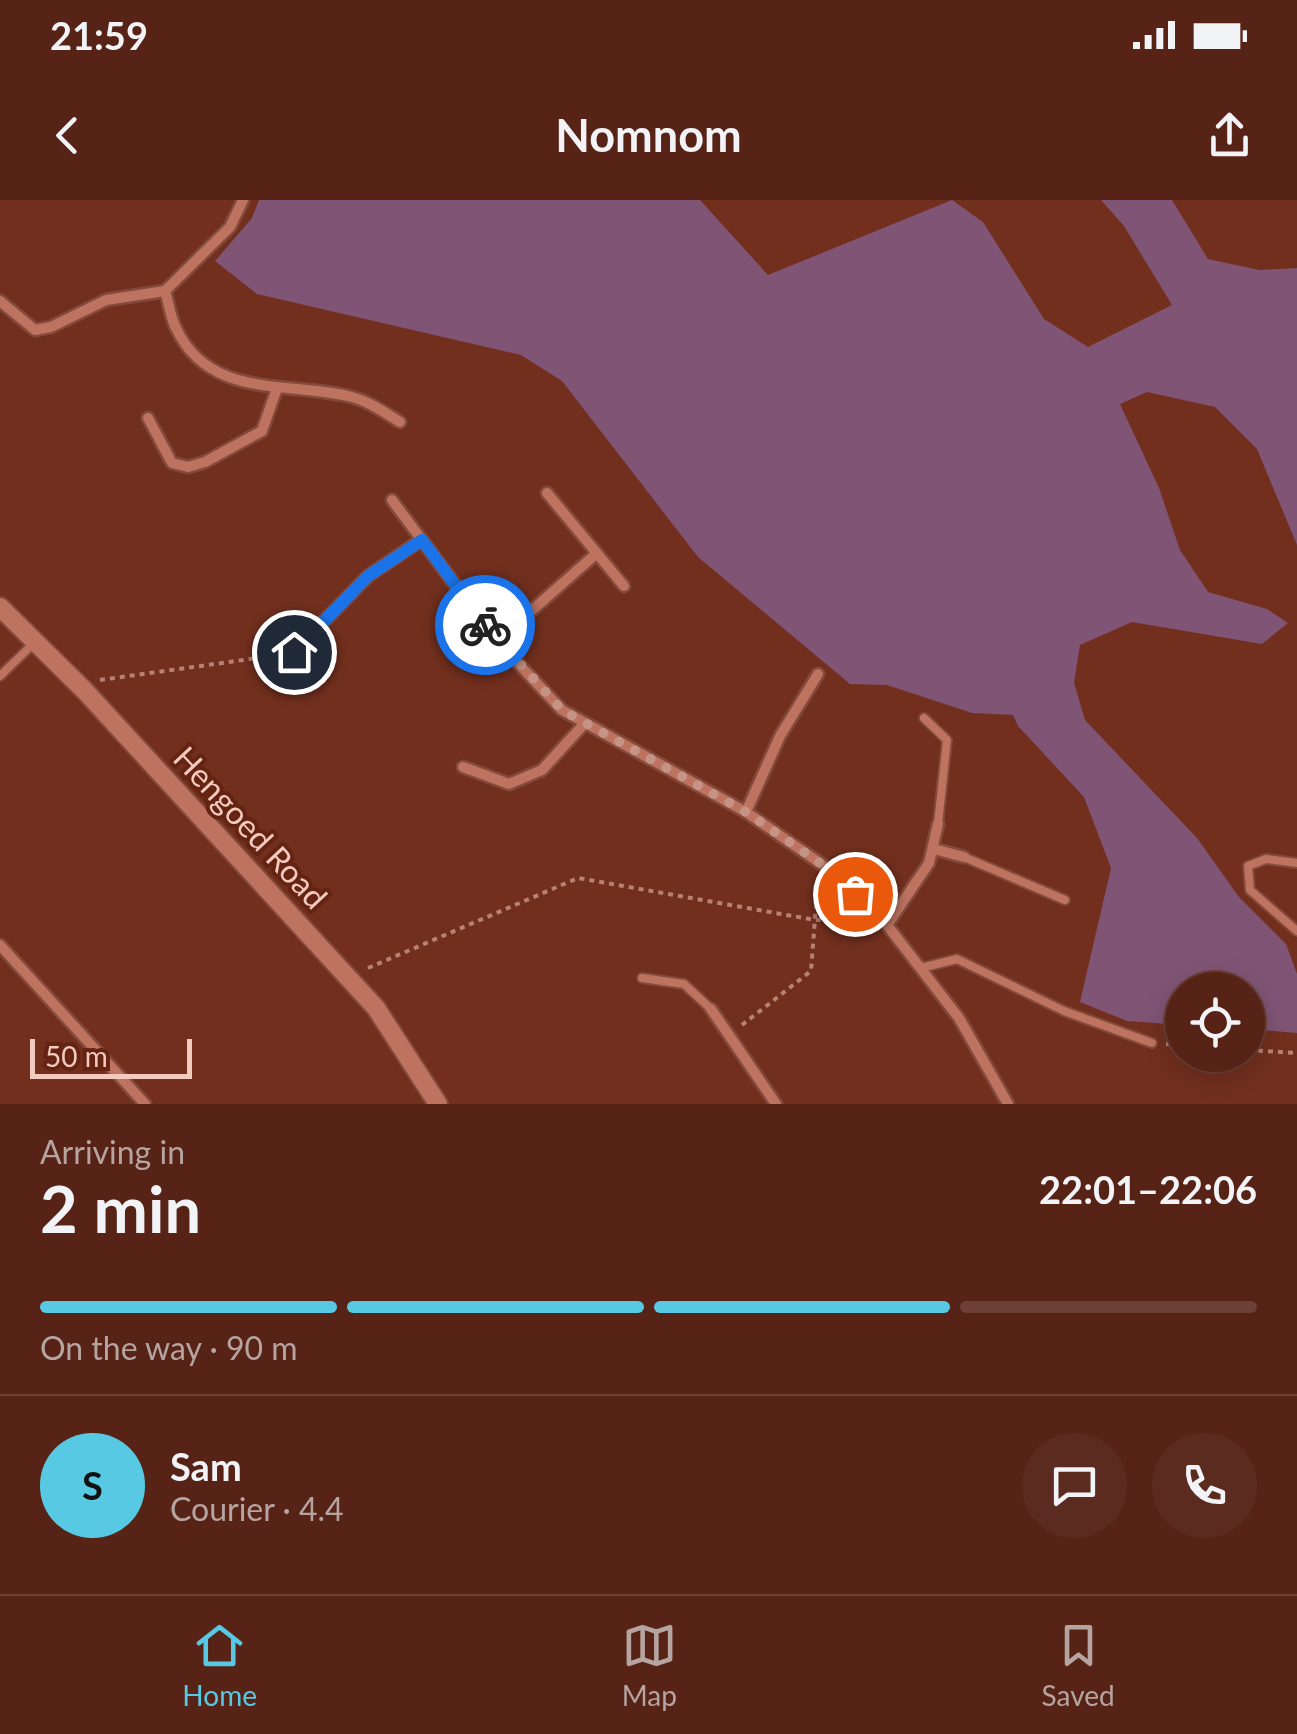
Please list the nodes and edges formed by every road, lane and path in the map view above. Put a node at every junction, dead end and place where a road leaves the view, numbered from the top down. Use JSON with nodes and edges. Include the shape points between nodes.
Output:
{"nodes":[{"id":1,"x":244,"y":200,"type":"edge"},
{"id":2,"x":166,"y":291,"type":"junction"},
{"id":3,"x":0,"y":301,"type":"edge"},
{"id":4,"x":278,"y":388,"type":"junction"},
{"id":5,"x":148,"y":418,"type":"dead end"},
{"id":6,"x":400,"y":422,"type":"dead end"},
{"id":7,"x":547,"y":492,"type":"dead end"},
{"id":8,"x":392,"y":500,"type":"dead end"},
{"id":9,"x":422,"y":540,"type":"junction"},
{"id":10,"x":597,"y":553,"type":"junction"},
{"id":11,"x":624,"y":586,"type":"dead end"},
{"id":12,"x":0,"y":607,"type":"edge"},
{"id":13,"x":497,"y":640,"type":"junction"},
{"id":14,"x":35,"y":642,"type":"junction"},
{"id":15,"x":294,"y":652,"type":"junction"},
{"id":16,"x":818,"y":674,"type":"dead end"},
{"id":17,"x":0,"y":676,"type":"edge"},
{"id":18,"x":312,"y":676,"type":"dead end"},
{"id":19,"x":77,"y":682,"type":"junction"},
{"id":20,"x":924,"y":718,"type":"dead end"},
{"id":21,"x":585,"y":724,"type":"junction"},
{"id":22,"x":464,"y":767,"type":"dead end"},
{"id":23,"x":746,"y":812,"type":"junction"},
{"id":24,"x":938,"y":824,"type":"joint"},
{"id":25,"x":934,"y":849,"type":"junction"},
{"id":26,"x":964,"y":857,"type":"joint"},
{"id":27,"x":1297,"y":862,"type":"edge"},
{"id":28,"x":819,"y":863,"type":"junction"},
{"id":29,"x":1066,"y":900,"type":"dead end"},
{"id":30,"x":815,"y":920,"type":"junction"},
{"id":31,"x":884,"y":922,"type":"junction"},
{"id":32,"x":1297,"y":931,"type":"edge"},
{"id":33,"x":0,"y":945,"type":"edge"},
{"id":34,"x":921,"y":968,"type":"junction"},
{"id":35,"x":364,"y":970,"type":"dead end"},
{"id":36,"x":642,"y":978,"type":"dead end"},
{"id":37,"x":712,"y":1009,"type":"joint"},
{"id":38,"x":730,"y":1034,"type":"junction"},
{"id":39,"x":1152,"y":1043,"type":"dead end"},
{"id":40,"x":1265,"y":1051,"type":"edge"},
{"id":41,"x":1297,"y":1053,"type":"edge"},
{"id":42,"x":145,"y":1104,"type":"edge"},
{"id":43,"x":438,"y":1104,"type":"edge"},
{"id":44,"x":776,"y":1104,"type":"edge"},
{"id":45,"x":1008,"y":1104,"type":"edge"}],
"edges":[{"from":1,"to":2,"type":"street","via":[[230,227]]},
{"from":2,"to":3,"type":"street","via":[[106,300],[35,330]]},
{"from":2,"to":4,"type":"street","via":[[174,325],[203,364],[232,379]]},
{"from":4,"to":5,"type":"street","via":[[262,431],[188,467],[172,463]]},
{"from":4,"to":6,"type":"street","via":[[356,398]]},
{"from":7,"to":10,"type":"street"},
{"from":8,"to":9,"type":"street"},
{"from":9,"to":13,"type":"street"},
{"from":9,"to":15,"type":"street","via":[[368,576]]},
{"from":10,"to":11,"type":"street"},
{"from":10,"to":13,"type":"street"},
{"from":12,"to":14,"type":"street","name":"Hengoed Road"},
{"from":13,"to":21,"type":"street","via":[[562,710]]},
{"from":14,"to":17,"type":"lane"},
{"from":14,"to":19,"type":"street","name":"Hengoed Road"},
{"from":15,"to":18,"type":"street"},
{"from":15,"to":19,"type":"path"},
{"from":16,"to":23,"type":"street","via":[[780,736]]},
{"from":19,"to":43,"type":"street","name":"Hengoed Road","via":[[376,1008]]},
{"from":20,"to":24,"type":"lane","via":[[947,740]]},
{"from":21,"to":22,"type":"street","via":[[542,770],[509,784]]},
{"from":21,"to":23,"type":"street"},
{"from":23,"to":28,"type":"street"},
{"from":24,"to":25,"type":"street"},
{"from":25,"to":26,"type":"street"},
{"from":25,"to":31,"type":"street"},
{"from":26,"to":29,"type":"lane"},
{"from":27,"to":32,"type":"lane","via":[[1266,859],[1248,866],[1250,890]]},
{"from":28,"to":30,"type":"path"},
{"from":28,"to":31,"type":"street"},
{"from":30,"to":31,"type":"path"},
{"from":30,"to":35,"type":"path","via":[[578,878]]},
{"from":30,"to":38,"type":"path","via":[[811,972]]},
{"from":31,"to":34,"type":"street"},
{"from":33,"to":42,"type":"street"},
{"from":34,"to":39,"type":"lane","via":[[958,959]]},
{"from":34,"to":45,"type":"street","via":[[959,1018]]},
{"from":36,"to":37,"type":"lane","via":[[684,984]]},
{"from":37,"to":38,"type":"street"},
{"from":38,"to":44,"type":"street"},
{"from":40,"to":41,"type":"path"}]}
